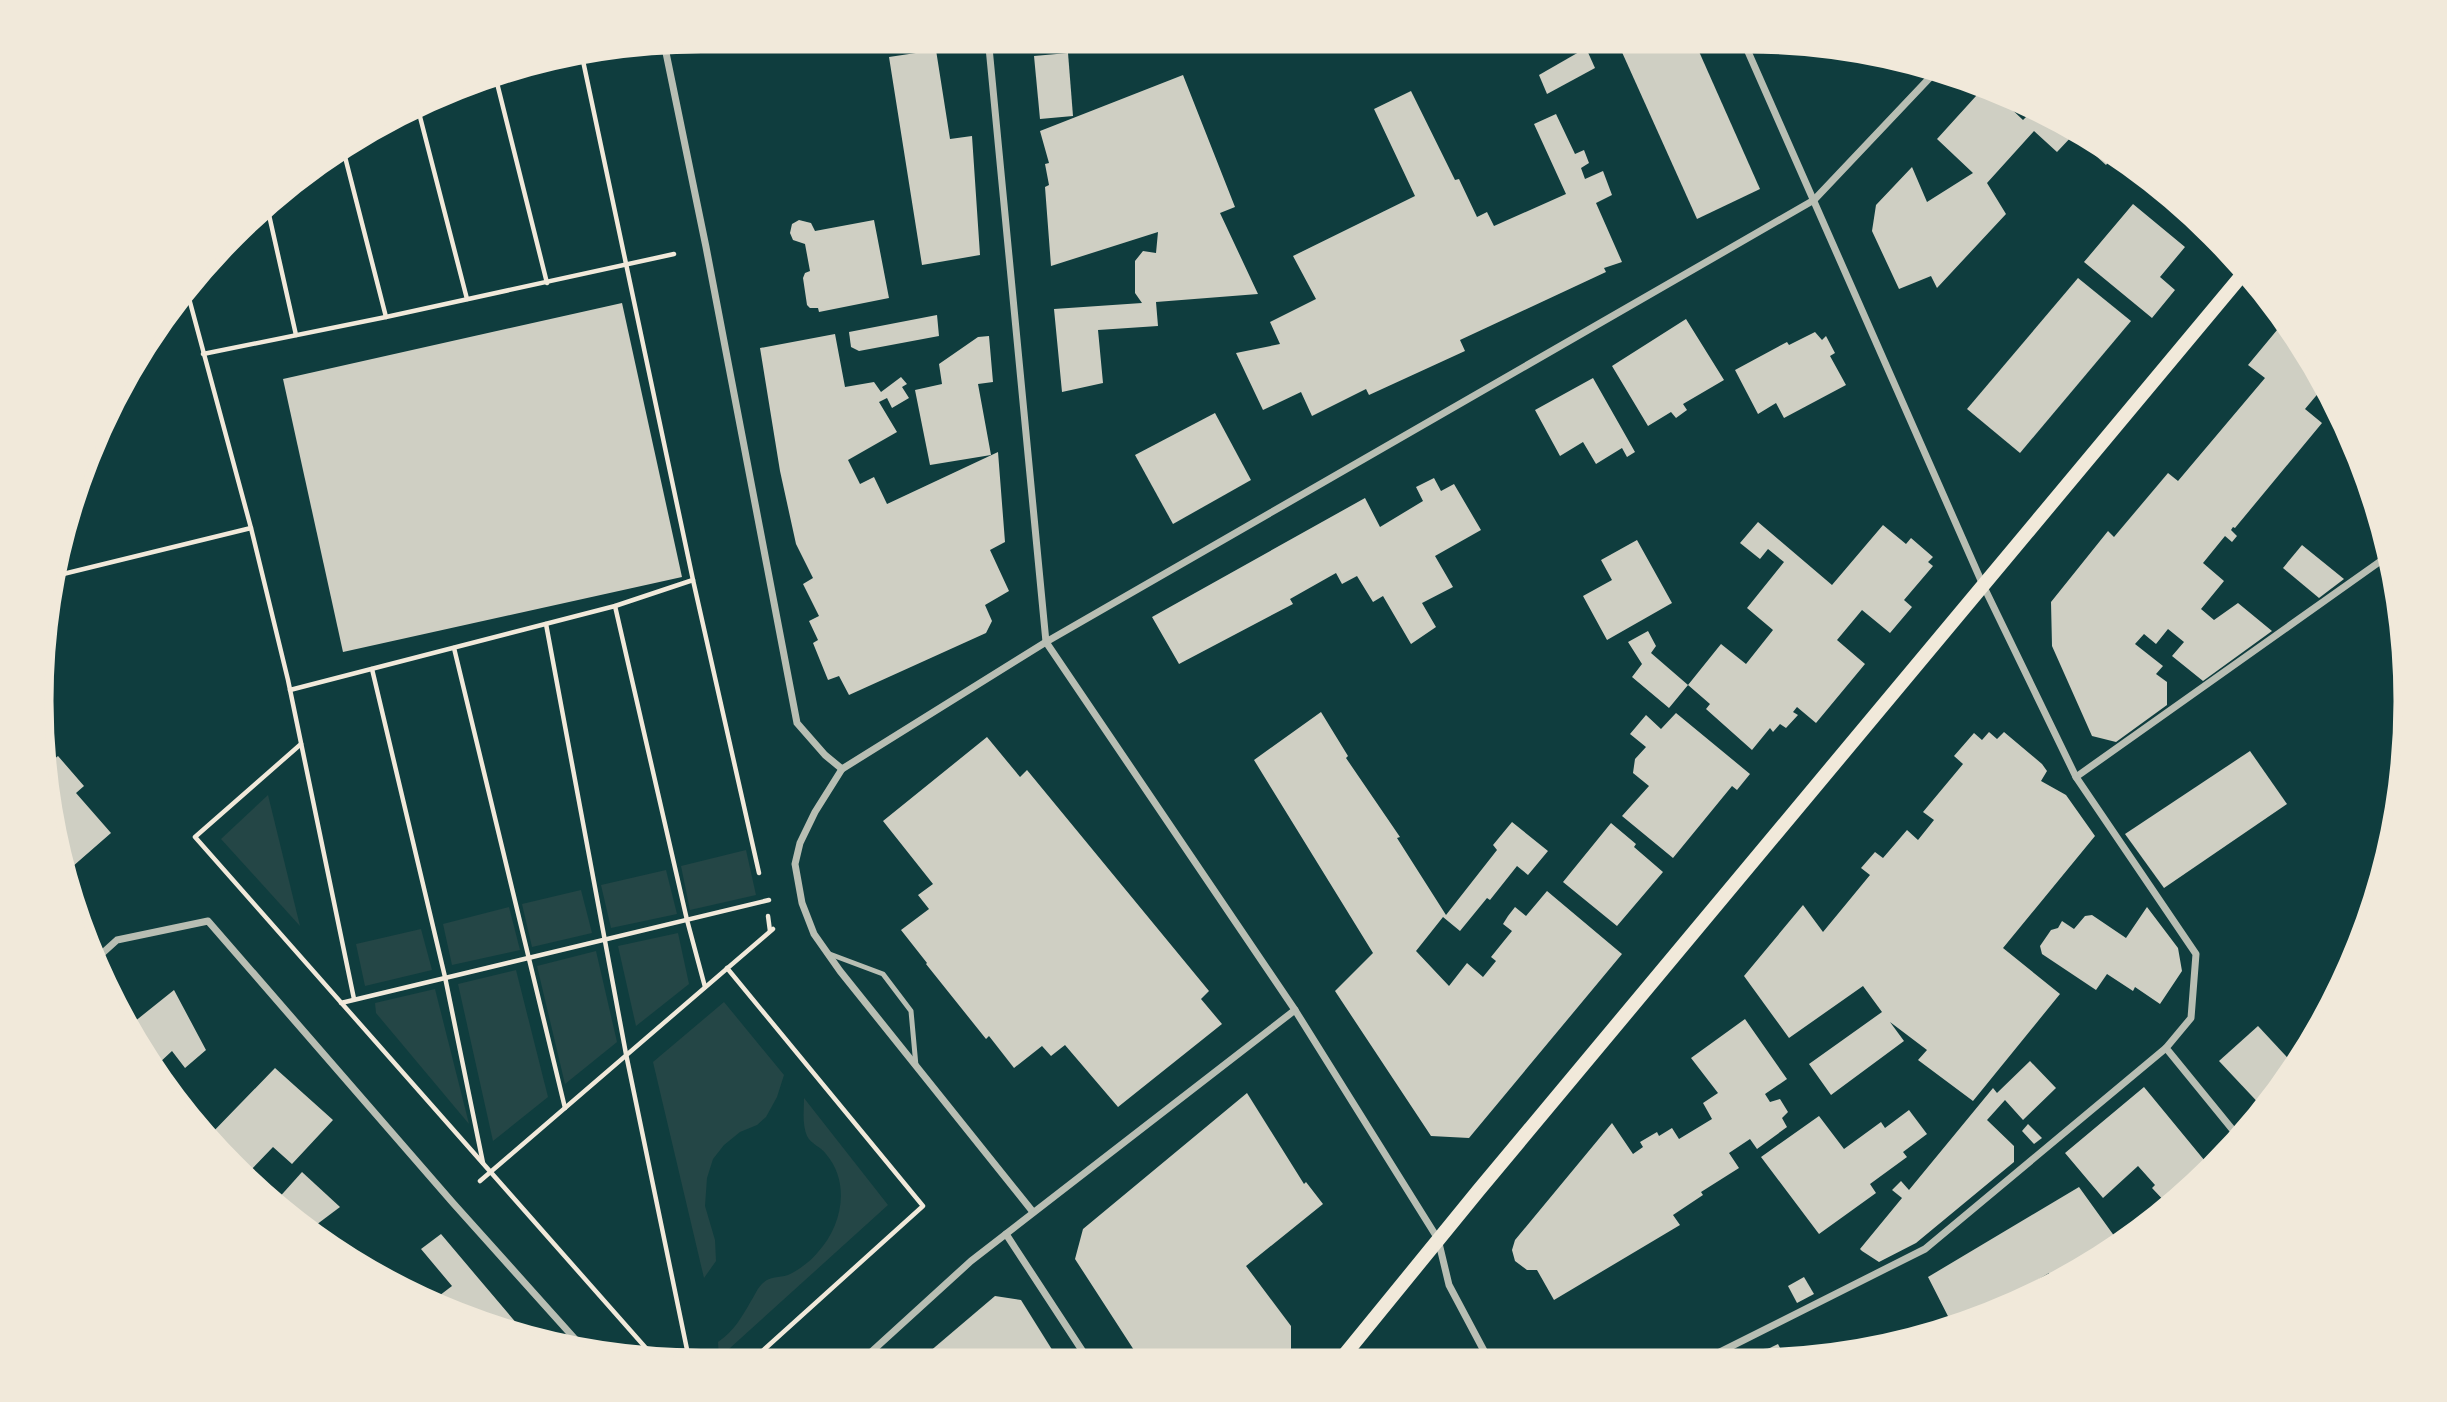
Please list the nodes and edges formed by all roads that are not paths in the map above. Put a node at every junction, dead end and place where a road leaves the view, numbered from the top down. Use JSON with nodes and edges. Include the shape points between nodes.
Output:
{"nodes":[{"id":1,"x":990,"y":49,"type":"edge"},
{"id":2,"x":1747,"y":49,"type":"edge"},
{"id":3,"x":665,"y":50,"type":"edge"},
{"id":4,"x":1932,"y":76,"type":"edge"},
{"id":5,"x":1814,"y":200,"type":"junction"},
{"id":6,"x":2241,"y":277,"type":"edge"},
{"id":7,"x":2382,"y":560,"type":"edge"},
{"id":8,"x":1983,"y":585,"type":"junction"},
{"id":9,"x":1046,"y":642,"type":"junction"},
{"id":10,"x":842,"y":769,"type":"junction"},
{"id":11,"x":2076,"y":777,"type":"junction"},
{"id":12,"x":827,"y":953,"type":"junction"},
{"id":13,"x":101,"y":955,"type":"edge"},
{"id":14,"x":1295,"y":1010,"type":"junction"},
{"id":15,"x":2166,"y":1048,"type":"junction"},
{"id":16,"x":916,"y":1066,"type":"junction"},
{"id":17,"x":2235,"y":1132,"type":"edge"},
{"id":18,"x":1033,"y":1212,"type":"junction"},
{"id":19,"x":1006,"y":1234,"type":"junction"},
{"id":20,"x":1438,"y":1239,"type":"junction"},
{"id":21,"x":576,"y":1340,"type":"edge"},
{"id":22,"x":870,"y":1353,"type":"edge"},
{"id":23,"x":1084,"y":1353,"type":"edge"},
{"id":24,"x":1346,"y":1353,"type":"edge"},
{"id":25,"x":1485,"y":1353,"type":"edge"},
{"id":26,"x":1718,"y":1353,"type":"edge"}],
"edges":[{"from":1,"to":9,"type":"street"},
{"from":2,"to":5,"type":"street"},
{"from":3,"to":10,"type":"street","via":[[797,723]]},
{"from":4,"to":5,"type":"street"},
{"from":5,"to":8,"type":"street"},
{"from":5,"to":9,"type":"street"},
{"from":6,"to":8,"type":"main road"},
{"from":7,"to":11,"type":"street"},
{"from":8,"to":11,"type":"street"},
{"from":8,"to":20,"type":"main road"},
{"from":9,"to":10,"type":"street"},
{"from":9,"to":14,"type":"street"},
{"from":10,"to":12,"type":"street","via":[[815,812],[794,864],[802,903]]},
{"from":11,"to":15,"type":"street","via":[[2196,954],[2191,1018]]},
{"from":12,"to":16,"type":"street"},
{"from":12,"to":16,"type":"lane","via":[[883,974],[911,1010]]},
{"from":13,"to":21,"type":"street","via":[[117,940],[208,921]]},
{"from":14,"to":18,"type":"street"},
{"from":14,"to":20,"type":"street"},
{"from":15,"to":17,"type":"street"},
{"from":15,"to":26,"type":"street","via":[[1925,1248]]},
{"from":16,"to":18,"type":"street"},
{"from":18,"to":19,"type":"street"},
{"from":19,"to":22,"type":"street"},
{"from":19,"to":23,"type":"street"},
{"from":20,"to":24,"type":"main road"},
{"from":20,"to":25,"type":"street","via":[[1449,1285]]}]}
